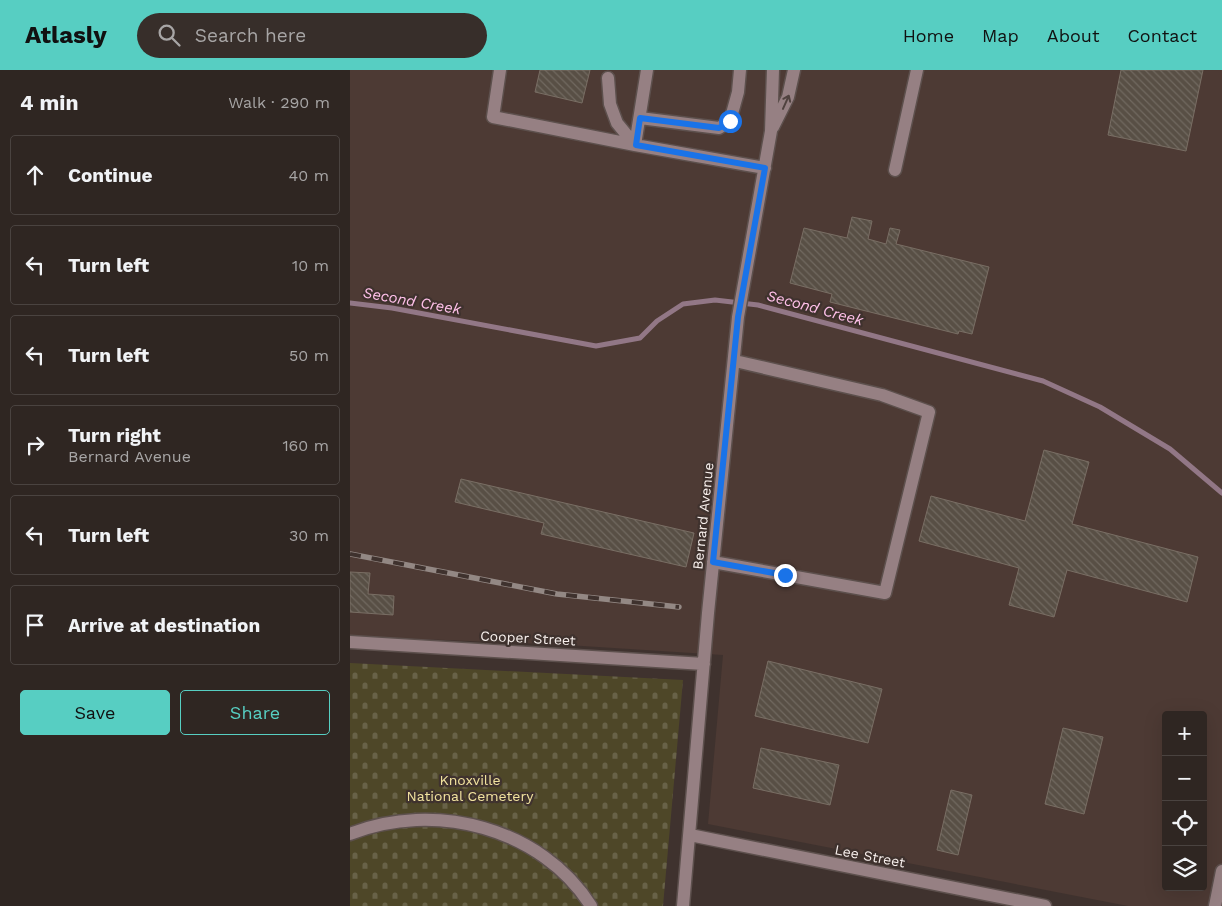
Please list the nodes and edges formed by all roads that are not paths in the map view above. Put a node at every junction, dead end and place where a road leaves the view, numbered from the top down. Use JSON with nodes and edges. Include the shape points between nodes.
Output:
{"nodes":[{"id":1,"x":500,"y":70,"type":"edge"},
{"id":2,"x":647,"y":70,"type":"edge"},
{"id":3,"x":740,"y":70,"type":"edge"},
{"id":4,"x":773,"y":70,"type":"edge"},
{"id":5,"x":794,"y":70,"type":"edge"},
{"id":6,"x":917,"y":70,"type":"edge"},
{"id":7,"x":608,"y":78,"type":"dead end"},
{"id":8,"x":640,"y":118,"type":"junction"},
{"id":9,"x":771,"y":131,"type":"junction"},
{"id":10,"x":636,"y":145,"type":"junction"},
{"id":11,"x":765,"y":168,"type":"junction"},
{"id":12,"x":895,"y":170,"type":"dead end"},
{"id":13,"x":735,"y":361,"type":"junction"},
{"id":14,"x":713,"y":562,"type":"junction"},
{"id":15,"x":350,"y":642,"type":"edge"},
{"id":16,"x":704,"y":664,"type":"junction"},
{"id":17,"x":350,"y":834,"type":"edge"},
{"id":18,"x":690,"y":835,"type":"junction"},
{"id":19,"x":1222,"y":871,"type":"edge"},
{"id":20,"x":591,"y":906,"type":"edge"},
{"id":21,"x":683,"y":906,"type":"edge"},
{"id":22,"x":1045,"y":906,"type":"edge"},
{"id":23,"x":1215,"y":906,"type":"edge"}],
"edges":[{"from":1,"to":10,"type":"street","via":[[493,117]]},
{"from":2,"to":8,"type":"street"},
{"from":3,"to":8,"type":"street","via":[[730,121],[719,128]]},
{"from":4,"to":9,"type":"street","name":"Bernard Avenue"},
{"from":9,"to":5,"type":"street","name":"Bernard Avenue","one_way":true,"via":[[788,97]]},
{"from":6,"to":12,"type":"street"},
{"from":7,"to":10,"type":"street","via":[[610,104],[617,123]]},
{"from":8,"to":10,"type":"street"},
{"from":9,"to":11,"type":"street","name":"Bernard Avenue"},
{"from":10,"to":11,"type":"street"},
{"from":11,"to":13,"type":"street","name":"Bernard Avenue","via":[[742,291]]},
{"from":13,"to":14,"type":"street","name":"Bernard Avenue"},
{"from":13,"to":14,"type":"street","via":[[882,395],[929,412],[886,593]]},
{"from":14,"to":16,"type":"street","name":"Bernard Avenue"},
{"from":15,"to":16,"type":"street","name":"Cooper Street"},
{"from":16,"to":18,"type":"street","name":"Bernard Avenue"},
{"from":17,"to":20,"type":"street","via":[[388,822],[413,819],[438,819],[488,829],[534,850],[573,883]]},
{"from":18,"to":21,"type":"street","name":"Bernard Avenue"},
{"from":18,"to":22,"type":"street","name":"Lee Street"},
{"from":19,"to":23,"type":"street"}]}
